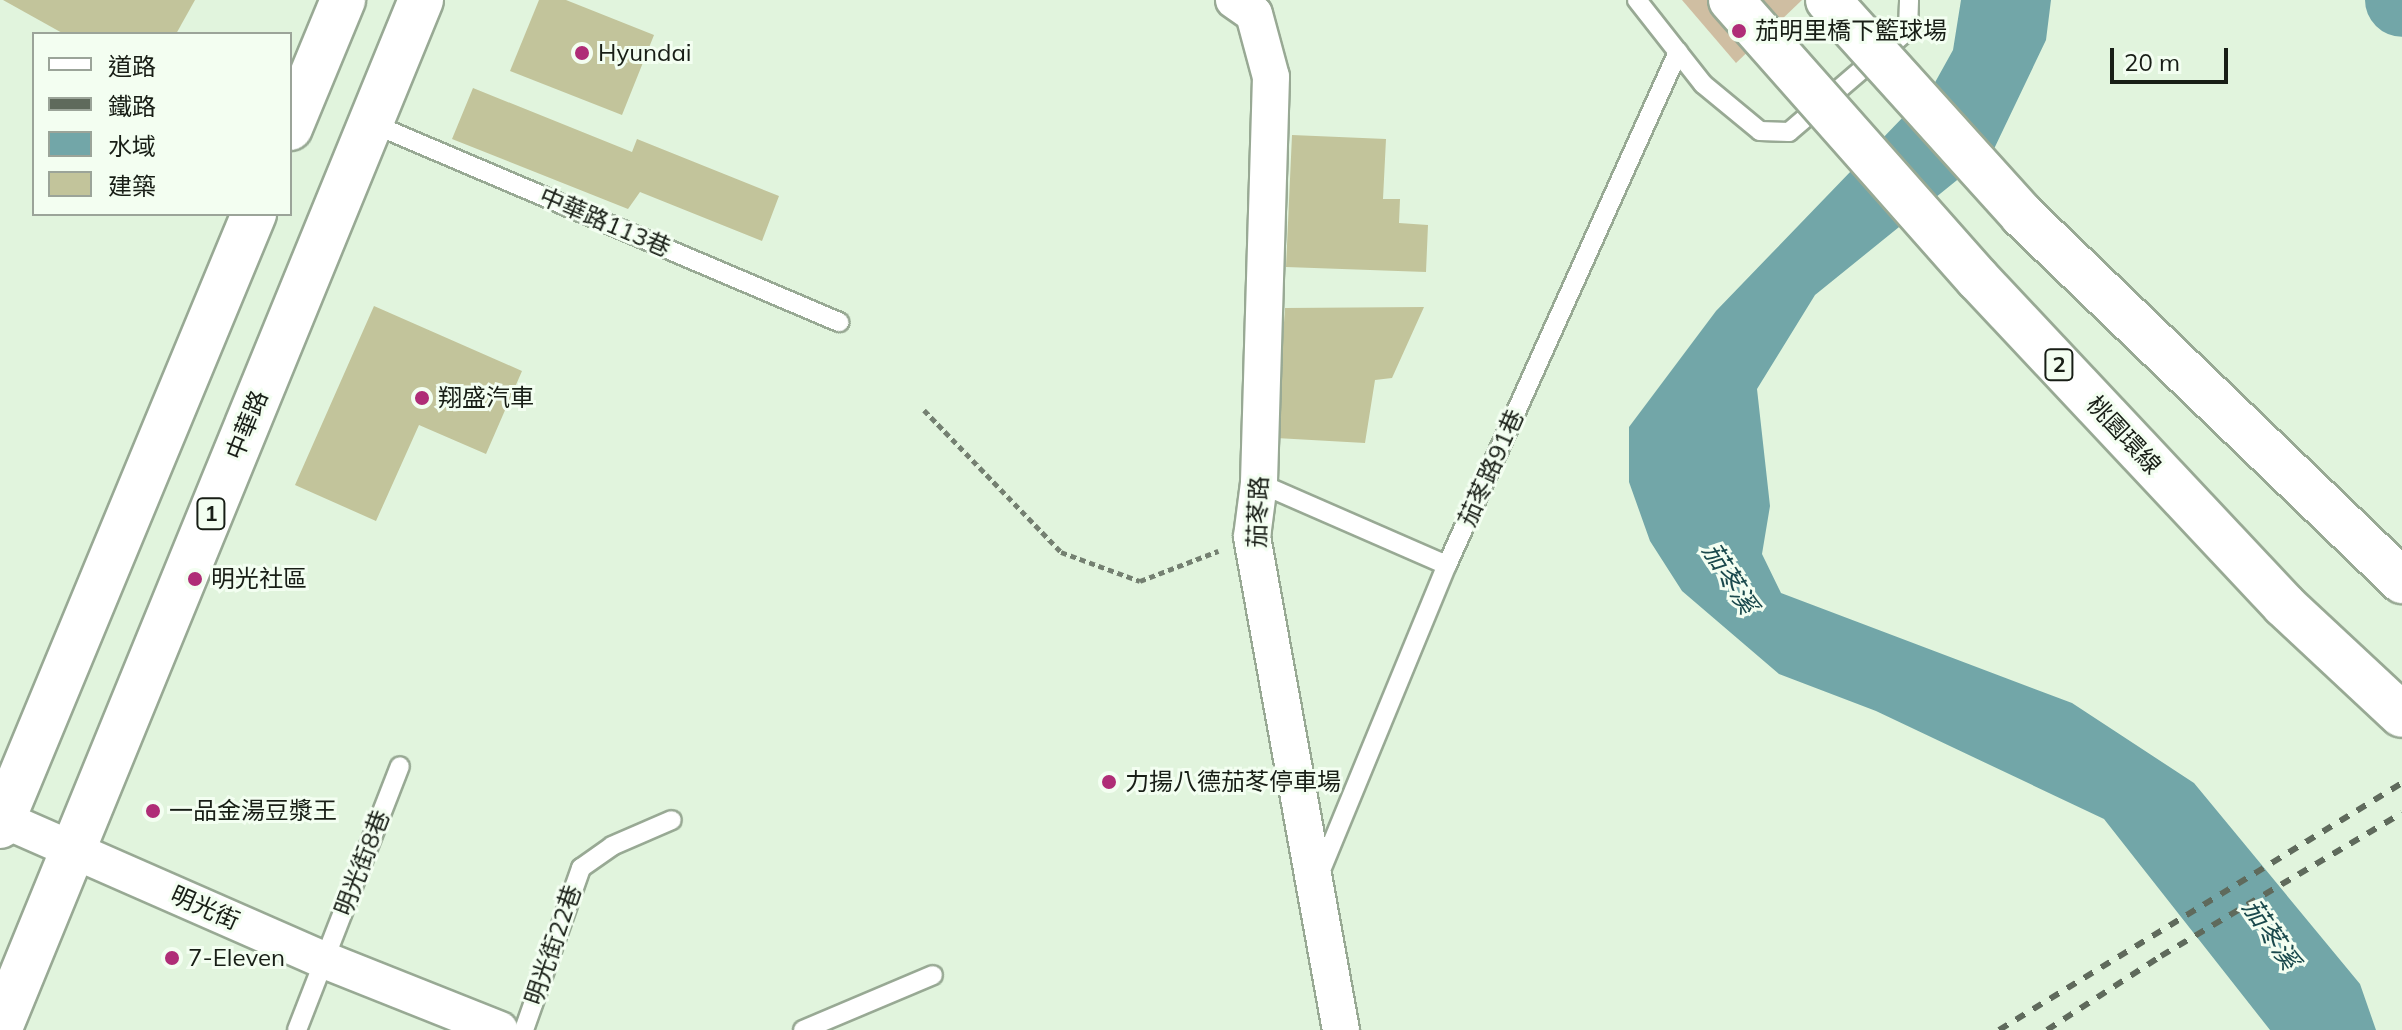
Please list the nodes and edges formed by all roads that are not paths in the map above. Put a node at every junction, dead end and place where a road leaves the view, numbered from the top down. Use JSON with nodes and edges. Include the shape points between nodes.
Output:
{"nodes":[{"id":1,"x":343,"y":0,"type":"edge"},
{"id":2,"x":421,"y":0,"type":"edge"},
{"id":3,"x":1234,"y":0,"type":"edge"},
{"id":4,"x":1637,"y":0,"type":"edge"},
{"id":5,"x":1731,"y":0,"type":"edge"},
{"id":6,"x":1828,"y":0,"type":"edge"},
{"id":7,"x":1909,"y":0,"type":"edge"},
{"id":8,"x":1678,"y":52,"type":"junction"},
{"id":9,"x":292,"y":123,"type":"edge"},
{"id":10,"x":371,"y":123,"type":"junction"},
{"id":11,"x":253,"y":216,"type":"edge"},
{"id":12,"x":839,"y":322,"type":"dead end"},
{"id":13,"x":1259,"y":483,"type":"junction"},
{"id":14,"x":1447,"y":565,"type":"junction"},
{"id":15,"x":2402,"y":581,"type":"edge"},
{"id":16,"x":2402,"y":715,"type":"edge"},
{"id":17,"x":400,"y":766,"type":"dead end"},
{"id":18,"x":672,"y":820,"type":"dead end"},
{"id":19,"x":1,"y":821,"type":"edge"},
{"id":20,"x":73,"y":850,"type":"junction"},
{"id":21,"x":1313,"y":889,"type":"junction"},
{"id":22,"x":324,"y":960,"type":"junction"},
{"id":23,"x":933,"y":975,"type":"dead end"},
{"id":24,"x":0,"y":1028,"type":"edge"},
{"id":25,"x":297,"y":1030,"type":"edge"},
{"id":26,"x":500,"y":1030,"type":"edge"},
{"id":27,"x":524,"y":1030,"type":"edge"},
{"id":28,"x":803,"y":1030,"type":"edge"},
{"id":29,"x":1341,"y":1030,"type":"edge"}],
"edges":[{"from":1,"to":9,"type":"main road"},
{"from":2,"to":10,"type":"main road","name":"中華路","number":"1"},
{"from":3,"to":13,"type":"street","name":"茄苳路","via":[[1254,14],[1271,77]]},
{"from":4,"to":8,"type":"lane"},
{"from":5,"to":16,"type":"main road","name":"桃園環線","number":"2","bridge":true,"via":[[2055,361],[2284,605]]},
{"from":6,"to":15,"type":"main road","bridge":true,"via":[[2022,215]]},
{"from":7,"to":8,"type":"lane","via":[[1908,30],[1789,132],[1760,131],[1703,84]]},
{"from":8,"to":14,"type":"lane","name":"茄苳路91巷"},
{"from":10,"to":12,"type":"lane","name":"中華路113巷"},
{"from":10,"to":20,"type":"main road","name":"中華路","number":"1"},
{"from":11,"to":19,"type":"main road"},
{"from":13,"to":14,"type":"lane"},
{"from":13,"to":21,"type":"street","name":"茄苳路","via":[[1252,537]]},
{"from":14,"to":21,"type":"lane","name":"茄苳路91巷"},
{"from":17,"to":22,"type":"lane","name":"明光街8巷"},
{"from":18,"to":27,"type":"lane","name":"明光街22巷","via":[[612,846],[581,868]]},
{"from":19,"to":20,"type":"street","name":"明光街"},
{"from":20,"to":22,"type":"street","name":"明光街"},
{"from":20,"to":24,"type":"main road","name":"中華路","number":"1"},
{"from":21,"to":29,"type":"street","name":"茄苳路"},
{"from":22,"to":25,"type":"lane","name":"明光街8巷"},
{"from":22,"to":26,"type":"street","name":"明光街"},
{"from":23,"to":28,"type":"lane"}]}
